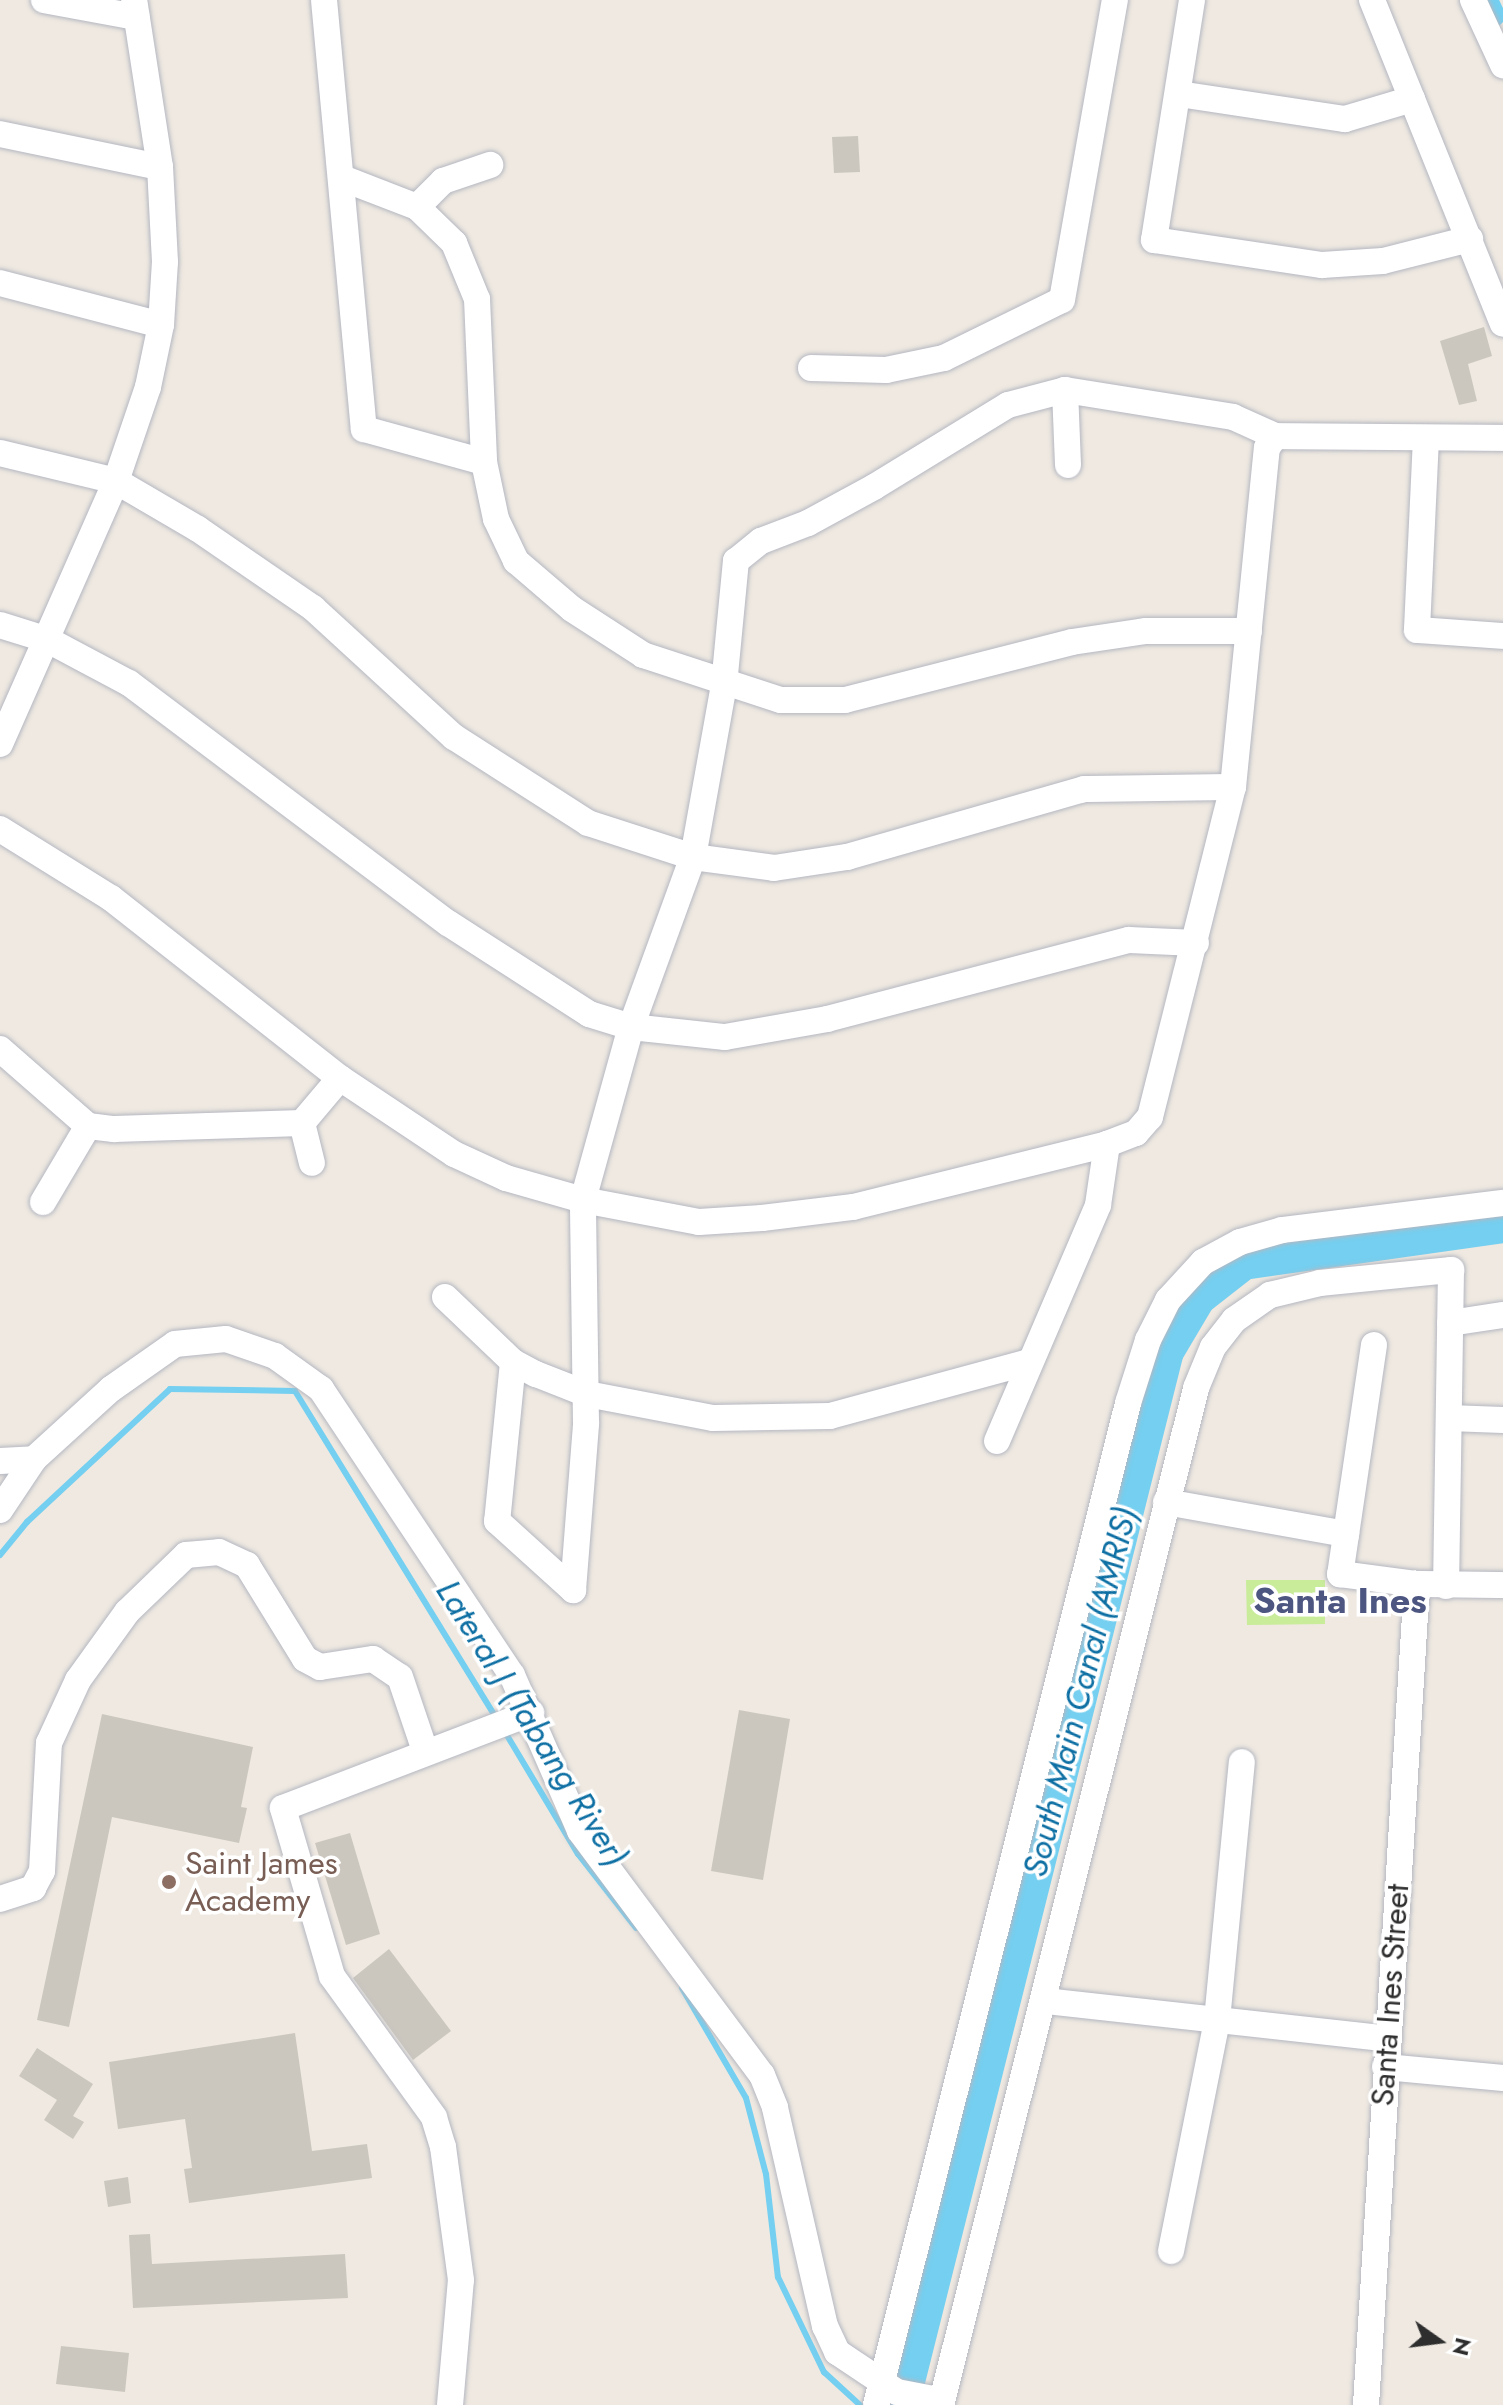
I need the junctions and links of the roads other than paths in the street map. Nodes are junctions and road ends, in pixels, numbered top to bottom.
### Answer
1 (44, 0) edge
2 (324, 0) edge
3 (1115, 0) edge
4 (1192, 0) edge
5 (1372, 0) edge
6 (1473, 0) edge
7 (135, 8) edge
8 (1503, 65) edge
9 (1179, 94) junction
10 (1412, 99) junction
11 (0, 134) edge
12 (490, 165) dead end
13 (160, 167) junction
14 (342, 178) junction
15 (417, 207) junction
16 (1470, 239) junction
17 (0, 283) edge
18 (1503, 324) edge
19 (161, 325) junction
20 (811, 368) dead end
21 (1065, 390) junction
22 (1275, 436) junction
23 (1426, 438) junction
24 (1503, 438) edge
25 (0, 453) edge
26 (484, 462) junction
27 (1068, 465) dead end
28 (116, 481) junction
29 (0, 625) edge
30 (1249, 631) junction
31 (1503, 636) edge
32 (48, 640) junction
33 (724, 685) junction
34 (0, 744) edge
35 (1233, 787) junction
36 (0, 829) edge
37 (693, 857) junction
38 (1196, 943) junction
39 (631, 1027) junction
40 (0, 1049) edge
41 (340, 1078) junction
42 (302, 1123) junction
43 (88, 1126) junction
44 (1107, 1144) junction
45 (312, 1163) dead end
46 (583, 1200) junction
47 (43, 1202) dead end
48 (1503, 1203) edge
49 (445, 1297) dead end
50 (1503, 1315) edge
51 (1450, 1323) junction
52 (1374, 1345) dead end
53 (513, 1362) junction
54 (1029, 1362) junction
55 (587, 1394) junction
56 (1449, 1418) junction
57 (1503, 1420) edge
58 (997, 1441) dead end
59 (34, 1459) junction
60 (0, 1461) edge
61 (1166, 1502) junction
62 (0, 1510) edge
63 (1346, 1534) junction
64 (1417, 1584) junction
65 (1503, 1585) edge
66 (1446, 1586) junction
67 (524, 1718) junction
68 (425, 1751) junction
69 (1242, 1762) dead end
70 (0, 1899) edge
71 (1046, 2001) junction
72 (1217, 2020) junction
73 (1388, 2039) junction
74 (1385, 2067) junction
75 (1503, 2078) edge
76 (1171, 2251) dead end
77 (883, 2395) edge
78 (938, 2403) edge
79 (450, 2405) edge
80 (1366, 2405) edge

1 - 7 street
2 - 14 street
3 - 20 street
4 - 9 street
5 - 10 street
6 - 8 street
7 - 13 street
9 - 10 street
9 - 16 street
10 - 16 street
11 - 13 street
12 - 15 street
13 - 19 street
14 - 15 street
14 - 26 street
15 - 26 street
16 - 18 street
17 - 19 street
19 - 28 street
21 - 22 street
21 - 27 street
21 - 33 street
22 - 23 street
22 - 30 street
23 - 24 street
23 - 31 street
25 - 28 street
26 - 33 street
28 - 32 street
28 - 37 street
29 - 32 street
30 - 33 street
30 - 35 street
32 - 34 street
32 - 39 street
33 - 37 street
35 - 37 street
35 - 38 street
36 - 41 street
37 - 39 street
38 - 39 street
38 - 44 street
39 - 46 street
40 - 43 street
41 - 42 street
41 - 46 street
42 - 43 street
42 - 45 street
43 - 47 street
44 - 46 street
44 - 54 street
46 - 55 street
48 - 77 street
49 - 53 street
50 - 51 street
51 - 56 street
51 - 61 street
52 - 63 street
53 - 55 street
53 - 55 street
54 - 55 street
54 - 58 street
56 - 57 street
56 - 66 street
59 - 60 street
59 - 62 street
59 - 67 street
61 - 63 street
61 - 71 street
63 - 64 street
64 - 66 street
64 - 73 street, Santa Ines Street
65 - 66 street
67 - 68 street
67 - 77 street
68 - 70 street
68 - 79 street
69 - 72 street
71 - 72 street
71 - 78 street
72 - 73 street
72 - 76 street
73 - 74 street, Santa Ines Street
74 - 75 street
74 - 80 street, Santa Ines Street
77 - 78 street

